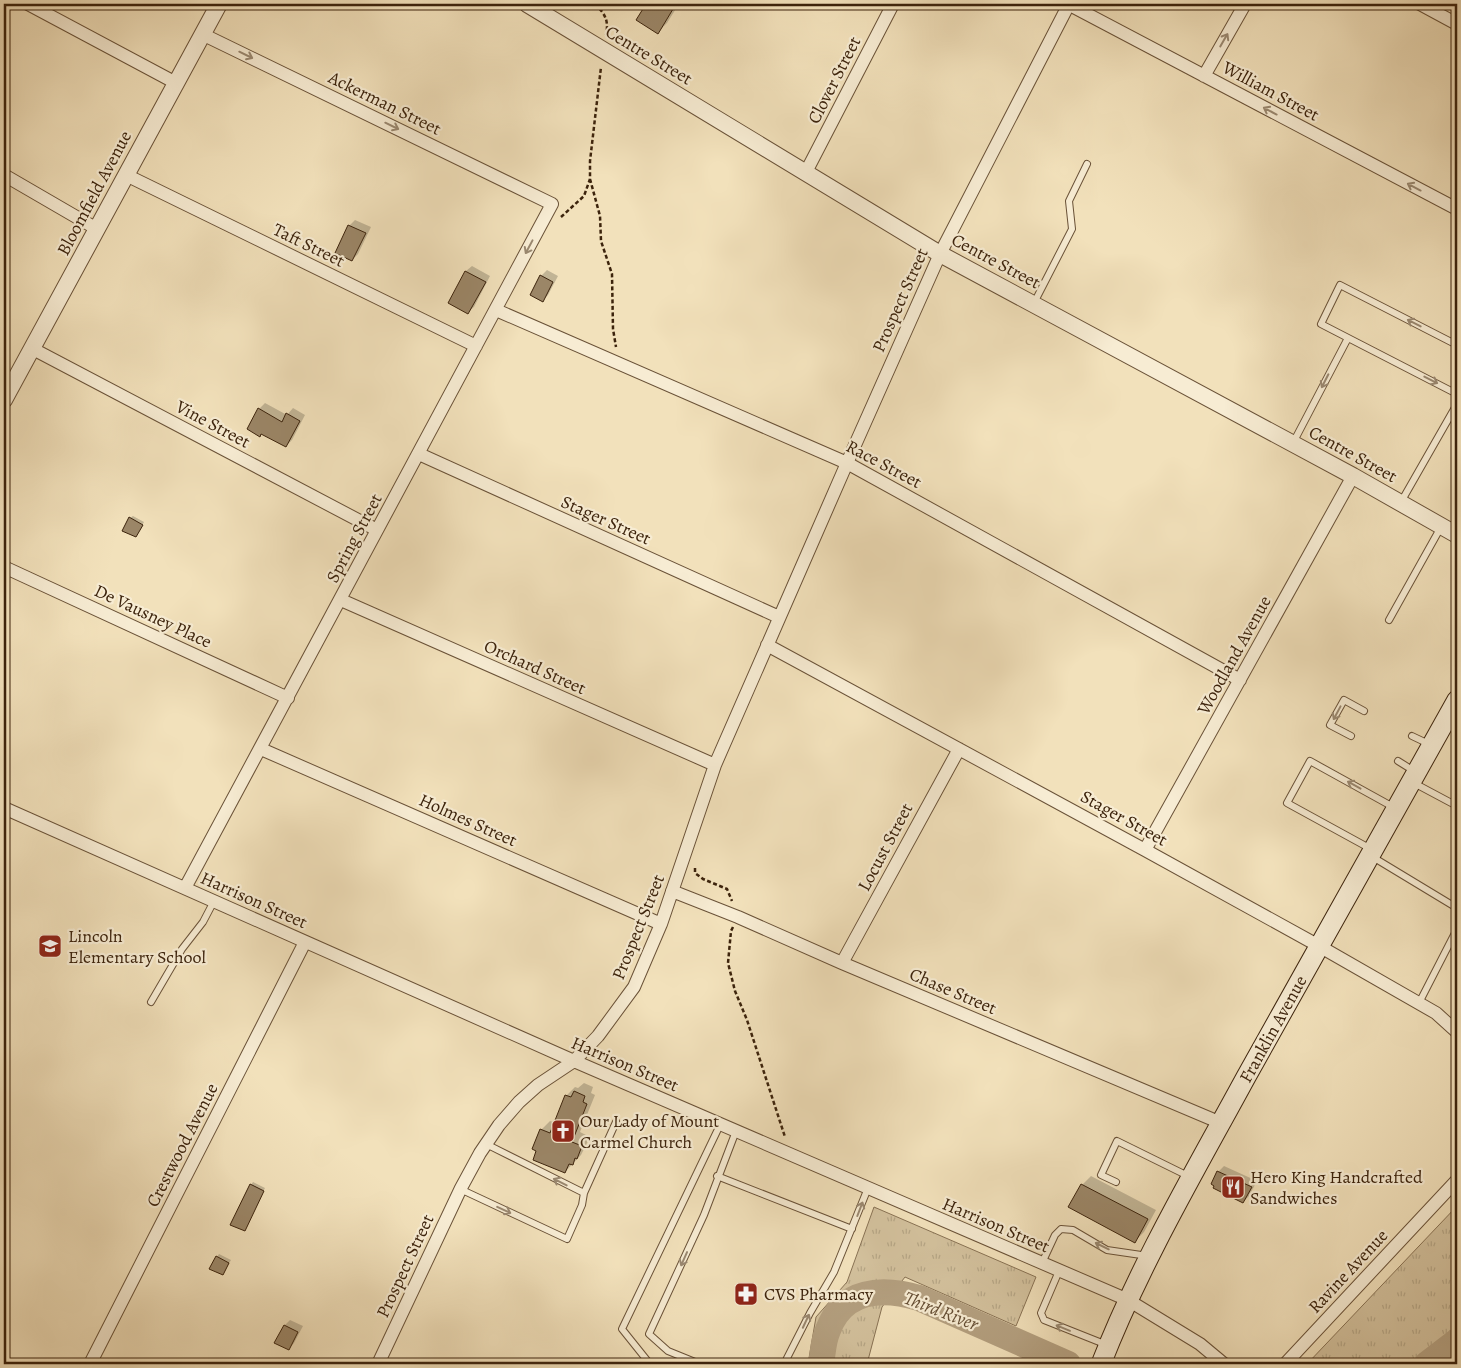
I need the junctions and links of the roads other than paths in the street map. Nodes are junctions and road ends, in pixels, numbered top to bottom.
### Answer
1 (28, 4) edge
2 (219, 4) edge
3 (527, 4) edge
4 (893, 4) edge
5 (1068, 4) edge
6 (1245, 4) edge
7 (1420, 4) edge
8 (1457, 24) edge
9 (202, 34) junction
10 (1204, 76) junction
11 (176, 83) junction
12 (1087, 164) dead end
13 (806, 172) junction
14 (4, 175) edge
15 (126, 175) junction
16 (552, 204) joint
17 (1457, 209) edge
18 (97, 229) junction
19 (940, 254) junction
20 (1033, 304) junction
21 (496, 310) junction
22 (1348, 338) junction
23 (1457, 345) edge
24 (476, 346) junction
25 (33, 349) junction
26 (1457, 394) edge
27 (4, 400) edge
28 (1457, 404) edge
29 (1293, 444) junction
30 (419, 454) junction
31 (847, 463) junction
32 (1353, 476) junction
33 (1400, 503) junction
34 (1442, 526) junction
35 (377, 530) junction
36 (1457, 534) edge
37 (4, 567) edge
38 (341, 600) junction
39 (779, 617) junction
40 (1389, 620) dead end
41 (767, 644) junction
42 (1240, 680) junction
43 (288, 698) junction
44 (1457, 700) edge
45 (1364, 711) dead end
46 (1351, 736) dead end
47 (1412, 736) dead end
48 (1432, 745) junction
49 (959, 748) junction
50 (261, 749) junction
51 (1398, 761) dead end
52 (714, 765) junction
53 (1414, 777) junction
54 (1457, 806) edge
55 (1396, 808) junction
56 (5, 811) edge
57 (1145, 850) junction
58 (1372, 853) junction
59 (186, 888) junction
60 (672, 891) junction
61 (214, 901) junction
62 (1457, 908) edge
63 (661, 924) junction
64 (1457, 929) edge
65 (304, 942) junction
66 (1319, 946) junction
67 (842, 963) junction
68 (151, 1002) dead end
69 (1419, 1003) junction
70 (1457, 1032) edge
71 (574, 1061) junction
72 (616, 1122) dead end
73 (1221, 1123) junction
74 (720, 1125) junction
75 (736, 1131) junction
76 (486, 1144) junction
77 (717, 1176) junction
78 (1192, 1178) junction
79 (1457, 1180) edge
80 (1116, 1182) dead end
81 (868, 1188) junction
82 (460, 1190) junction
83 (584, 1194) junction
84 (852, 1229) junction
85 (1149, 1256) junction
86 (1042, 1263) junction
87 (1059, 1271) junction
88 (1128, 1300) junction
89 (1104, 1356) edge
90 (90, 1364) edge
91 (378, 1364) edge
92 (650, 1364) edge
93 (700, 1364) edge
94 (784, 1364) edge
95 (1224, 1364) edge
96 (1285, 1364) edge

1 - 11 street
2 - 9 street, Bloomfield Avenue
3 - 13 street, Centre Street
4 - 13 street, Clover Street
5 - 10 street, William Street
5 - 19 street, Prospect Street
10 -> 6 street
7 - 8 street
9 - 11 street, Bloomfield Avenue
9 -> 16 street, Ackerman Street
17 -> 10 street, William Street
11 - 15 street, Bloomfield Avenue
12 - 20 lane
13 - 19 street, Centre Street
14 - 18 street
15 - 18 street, Bloomfield Avenue
15 - 24 street, Taft Street
16 -> 21 street, Spring Street
18 - 25 street, Bloomfield Avenue
19 - 20 street, Centre Street
19 - 31 street, Prospect Street
20 - 29 street, Centre Street
21 - 24 street, Spring Street
21 - 31 street, Race Street
23 -> 22 lane
22 -> 26 lane
22 -> 29 lane
24 - 30 street, Spring Street
25 - 27 street, Bloomfield Avenue
25 - 35 street, Vine Street
28 - 33 lane
29 - 32 street, Centre Street
30 - 35 street, Spring Street
30 - 39 street, Stager Street
31 - 39 street, Prospect Street
31 - 42 street, Race Street
32 - 33 street, Centre Street
32 - 42 street, Woodland Avenue
33 - 34 street, Centre Street
34 - 36 street, Centre Street
34 - 40 lane
35 - 38 street, Spring Street
37 - 43 street, De Vausney Place
38 - 43 street, Spring Street
38 - 52 street, Orchard Street
39 - 41 street, Prospect Street
41 - 49 street, Stager Street
41 - 52 street, Prospect Street
42 - 57 street, Woodland Avenue
43 - 50 street, Spring Street
44 - 48 main road, Franklin Avenue
45 -> 46 lane
47 - 48 lane
48 - 53 main road, Franklin Avenue
49 - 57 street, Stager Street
49 - 67 street, Locust Street
50 - 59 street, Spring Street
50 - 63 street, Holmes Street
51 - 53 lane
52 - 60 street, Prospect Street
53 - 54 lane
53 - 55 main road, Franklin Avenue
55 - 58 main road, Franklin Avenue
55 -> 58 lane
56 - 59 street, Harrison Street
57 - 66 street, Stager Street
58 - 62 lane
58 - 66 main road, Franklin Avenue
59 - 61 street, Harrison Street
60 - 63 street, Prospect Street
60 - 67 street, Chase Street
61 - 65 street, Harrison Street
61 - 68 lane
63 - 71 street, Prospect Street
64 - 69 lane
65 - 71 street, Harrison Street
65 - 90 street, Crestwood Avenue
66 - 69 street, Stager Street
66 - 73 main road, Franklin Avenue
67 - 73 street, Chase Street
69 - 70 street, Stager Street
71 - 74 street, Harrison Street
71 - 76 street, Prospect Street
72 - 83 lane
73 - 78 main road, Franklin Avenue
74 - 75 street, Harrison Street
74 - 92 lane
75 - 77 lane
75 - 81 street, Harrison Street
76 - 82 street, Prospect Street
83 -> 76 lane
77 - 84 lane
77 -> 93 lane
78 - 80 lane
78 - 85 main road, Franklin Avenue
79 - 96 street, Ravine Avenue
84 -> 81 lane
81 - 86 street, Harrison Street
82 -> 83 lane
82 - 91 street, Prospect Street
94 -> 84 lane
85 -> 86 lane
85 - 88 main road, Franklin Avenue
86 - 87 street, Harrison Street
87 - 88 street, Harrison Street
89 -> 87 lane
88 - 89 main road, Franklin Avenue
88 - 95 street, Harrison Street

